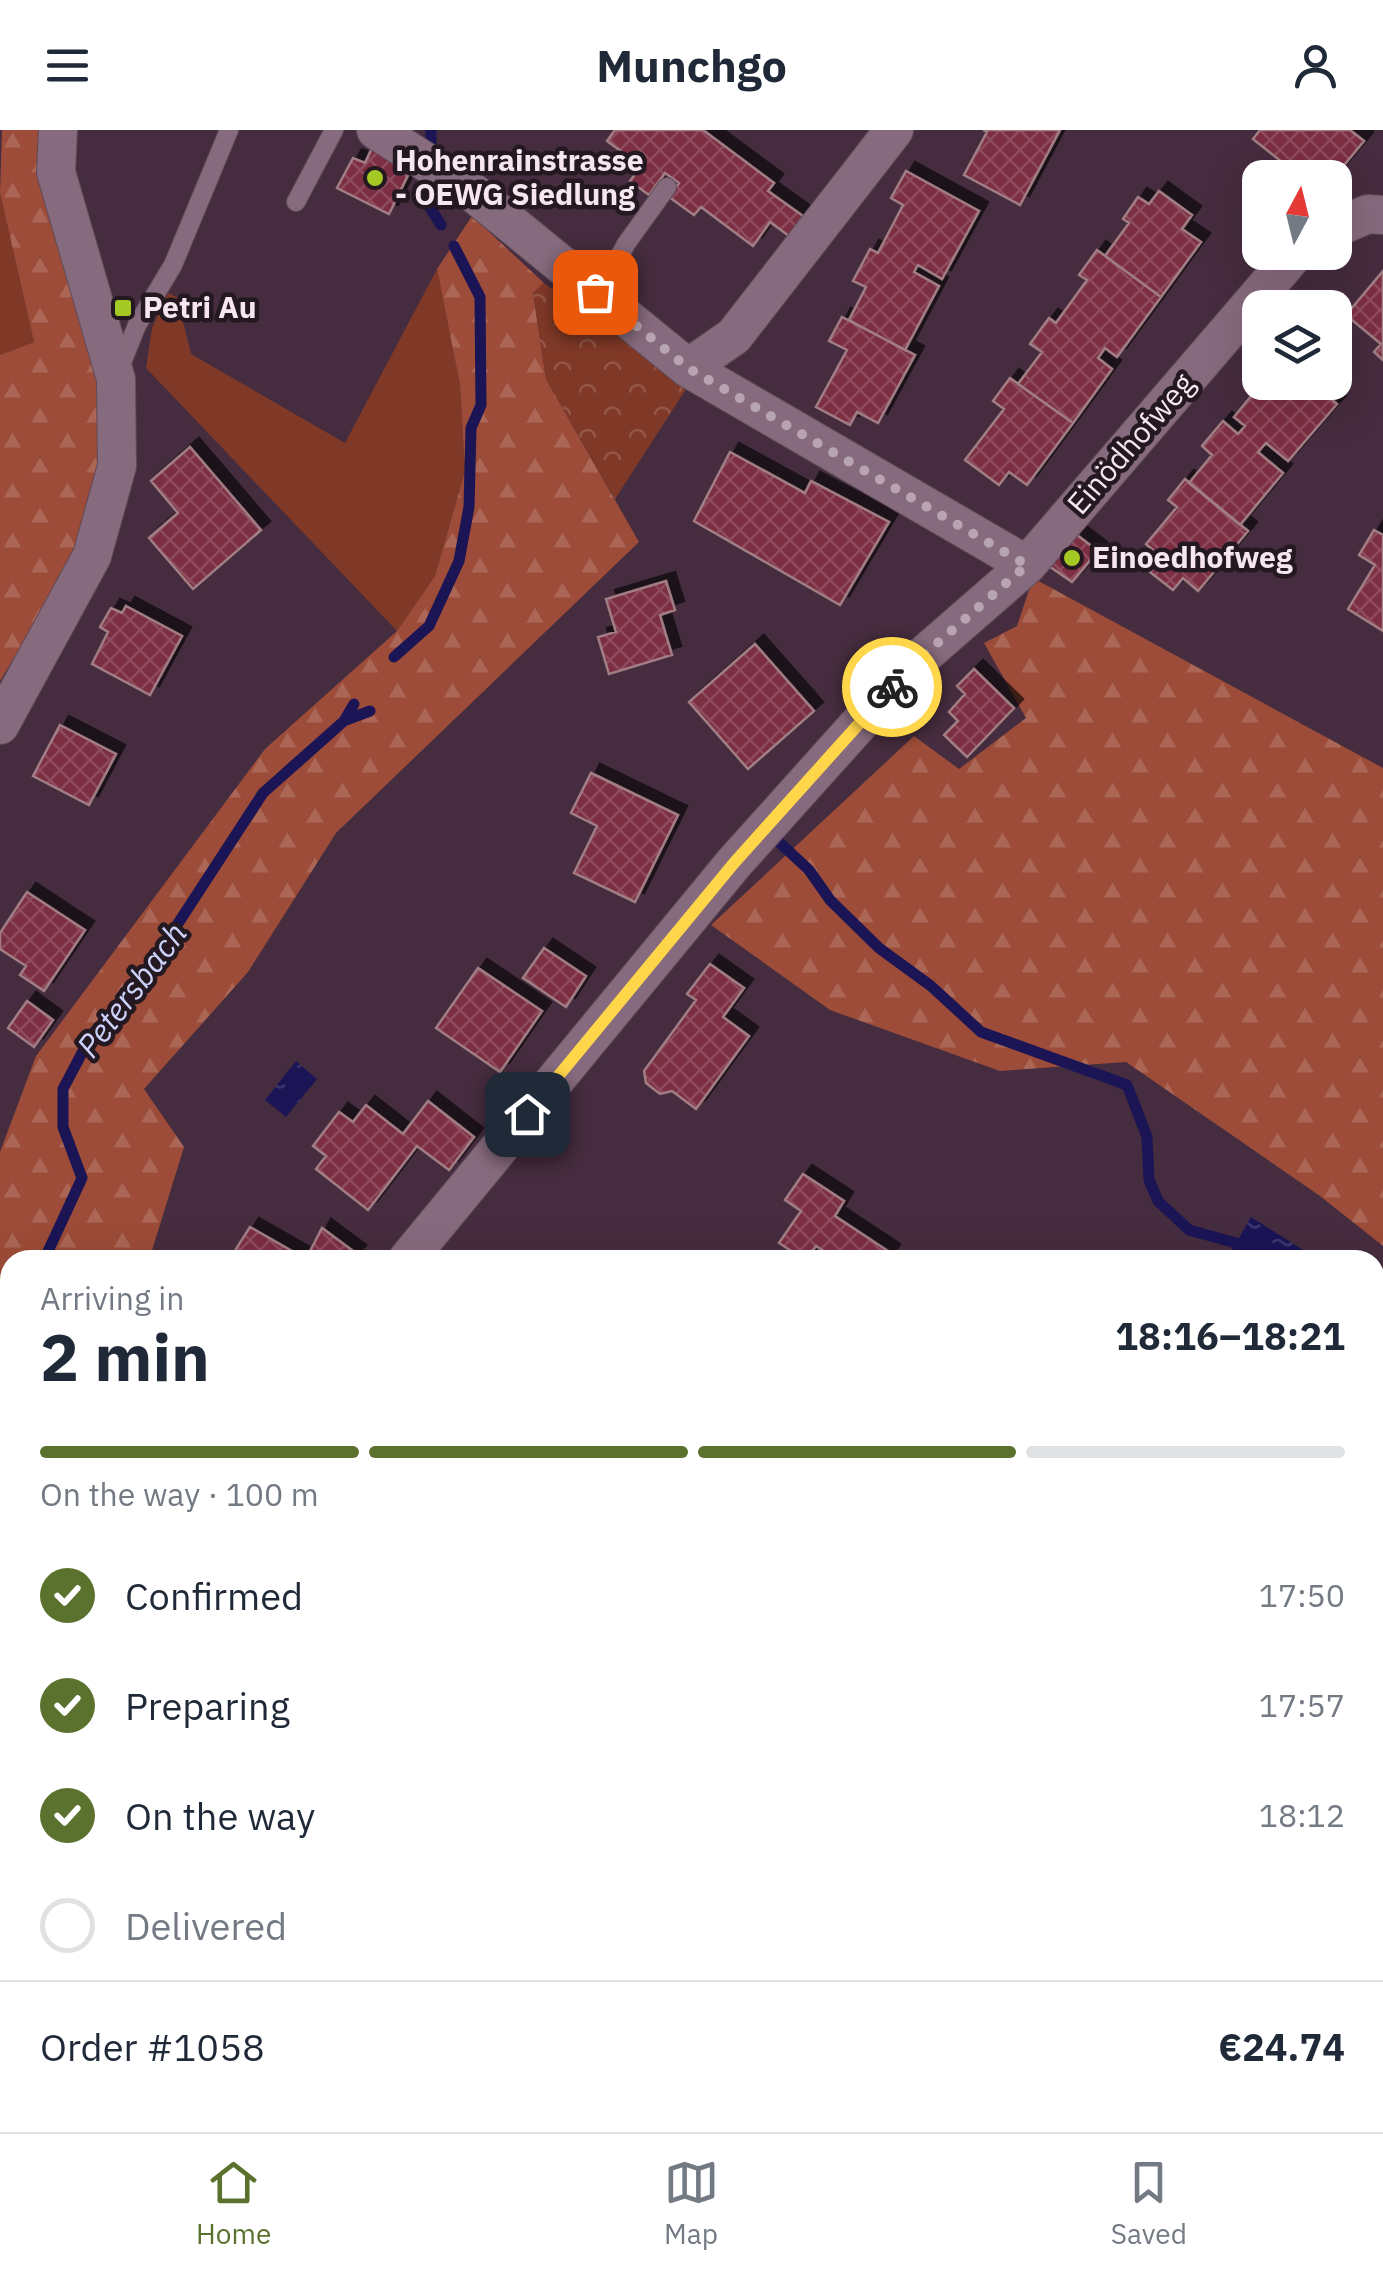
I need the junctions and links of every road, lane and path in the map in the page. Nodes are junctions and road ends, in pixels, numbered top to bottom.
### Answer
1 (58, 130) edge
2 (229, 130) edge
3 (334, 130) edge
4 (376, 130) edge
5 (894, 130) edge
6 (667, 187) dead end
7 (296, 202) dead end
8 (1383, 215) edge
9 (1352, 221) edge
10 (1281, 270) edge
11 (595, 292) junction
12 (688, 368) junction
13 (116, 379) junction
14 (1027, 565) junction
15 (0, 725) edge
16 (415, 1250) edge

1 - 13 street
2 - 13 lane
3 - 7 lane
4 - 11 street
5 - 12 street
6 - 11 lane
8 - 9 street
10 - 14 street, Einödhofweg
11 - 12 street
12 - 14 street
13 - 15 street
14 - 16 street, Einödhofweg

